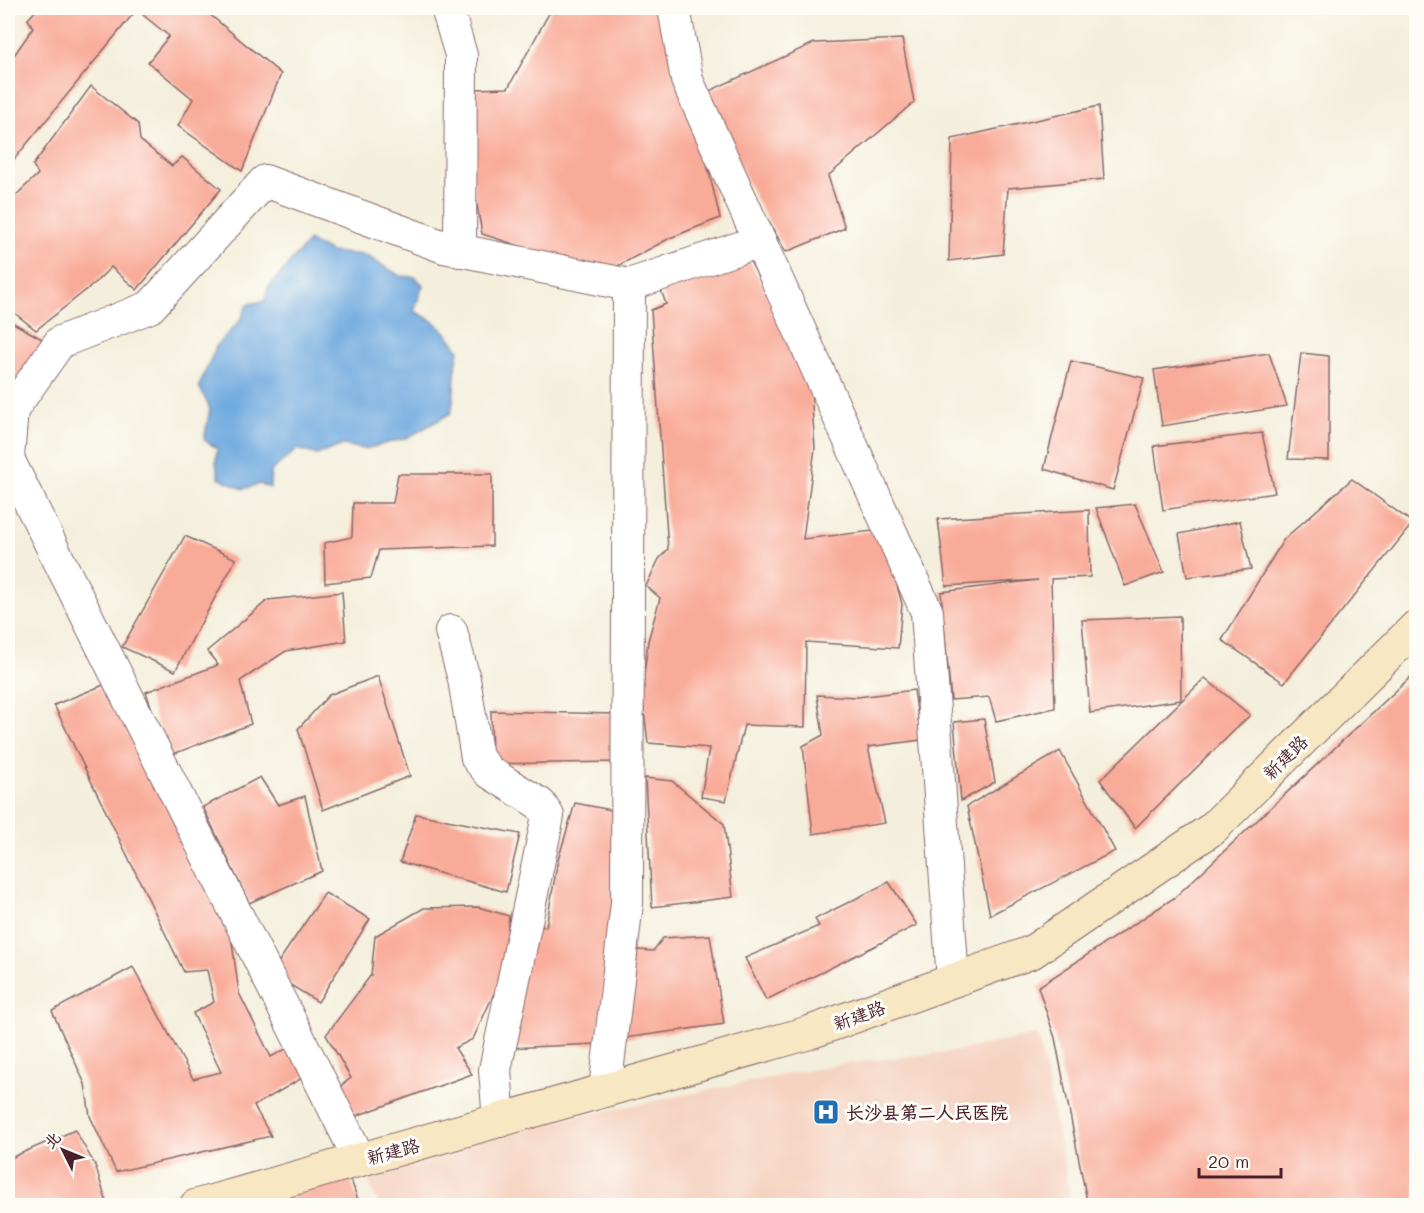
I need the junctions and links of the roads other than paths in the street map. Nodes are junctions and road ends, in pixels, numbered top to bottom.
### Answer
1 (447, 8) edge
2 (674, 8) edge
3 (760, 241) junction
4 (460, 250) junction
5 (629, 285) junction
6 (8, 458) edge
7 (1416, 627) edge
8 (451, 631) dead end
9 (953, 980) junction
10 (605, 1090) junction
11 (499, 1120) junction
12 (360, 1160) junction
13 (196, 1206) edge

1 - 4 street
2 - 3 street
3 - 5 street
3 - 9 street
4 - 5 street
4 - 6 street
5 - 10 street
6 - 12 street
7 - 9 street, 新建路
8 - 11 street
9 - 10 street, 新建路
10 - 11 street, 新建路
11 - 12 street, 新建路
12 - 13 street, 新建路

